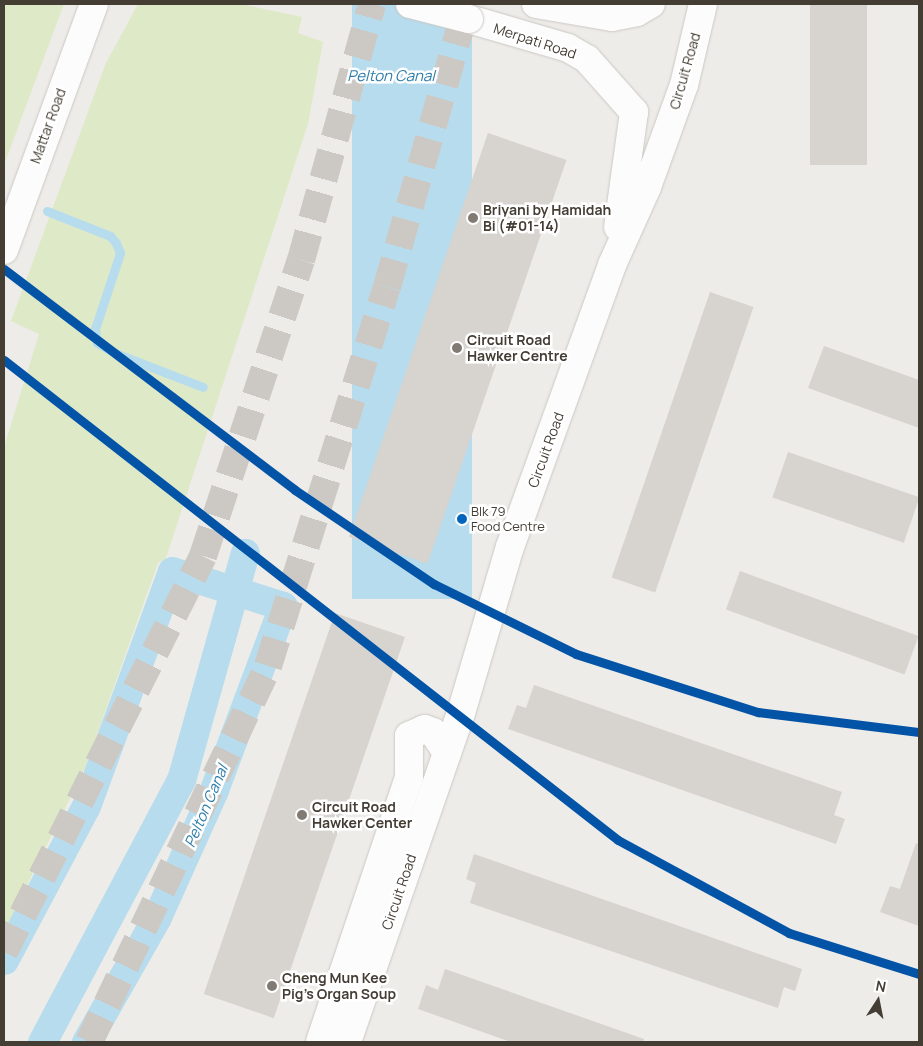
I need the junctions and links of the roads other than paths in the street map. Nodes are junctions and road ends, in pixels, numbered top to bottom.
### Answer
1 (94, 4) edge
2 (410, 4) edge
3 (536, 4) edge
4 (650, 4) edge
5 (703, 4) edge
6 (4, 250) edge
7 (612, 265) junction
8 (447, 753) junction
9 (320, 1042) edge
10 (347, 1042) edge

1 - 6 street, Mattar Road
2 - 7 street, Merpati Road, bridge
3 - 4 street
5 - 7 street, Circuit Road
7 - 8 street, Circuit Road
8 - 9 street
8 - 10 street, Circuit Road

